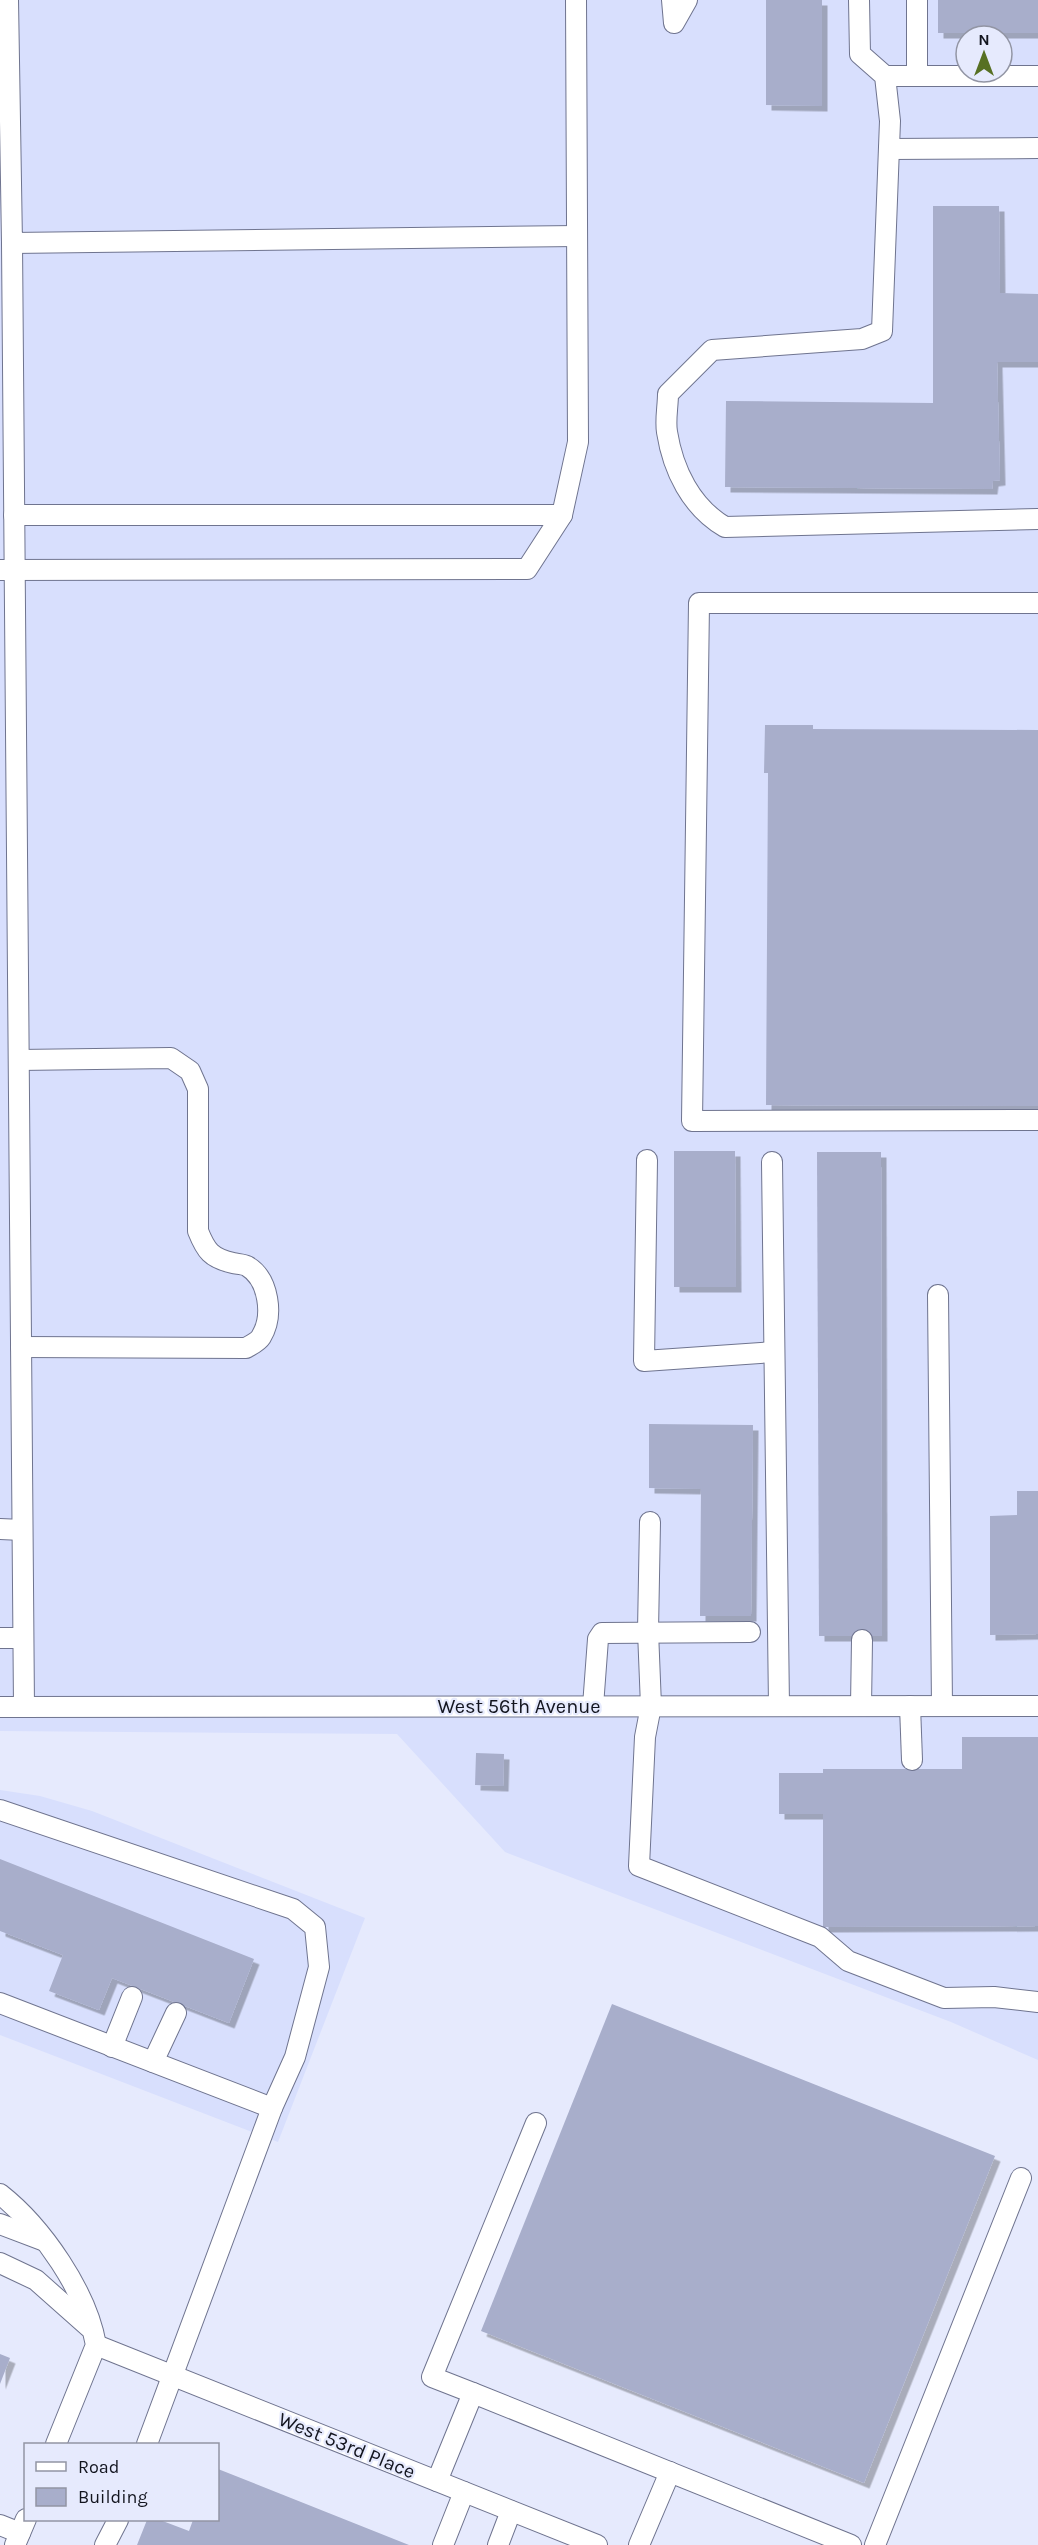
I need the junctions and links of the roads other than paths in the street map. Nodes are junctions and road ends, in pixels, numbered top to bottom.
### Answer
1 (8, 0) edge
2 (576, 0) edge
3 (672, 0) edge
4 (687, 0) edge
5 (859, 0) edge
6 (917, 0) edge
7 (885, 76) junction
8 (917, 76) junction
9 (1038, 76) edge
10 (1038, 148) edge
11 (889, 149) junction
12 (577, 236) junction
13 (12, 243) junction
14 (14, 515) junction
15 (562, 515) junction
16 (1038, 519) edge
17 (8, 570) edge
18 (1038, 603) edge
19 (8, 736) edge
20 (19, 1060) junction
21 (1038, 1120) edge
22 (647, 1160) dead end
23 (772, 1162) dead end
24 (938, 1295) dead end
25 (21, 1347) junction
26 (774, 1352) junction
27 (650, 1522) dead end
28 (0, 1529) edge
29 (22, 1530) junction
30 (648, 1631) junction
31 (750, 1632) dead end
32 (0, 1638) edge
33 (23, 1638) junction
34 (862, 1640) dead end
35 (593, 1706) junction
36 (651, 1706) junction
37 (779, 1706) junction
38 (861, 1706) junction
39 (910, 1706) junction
40 (942, 1706) junction
41 (1038, 1706) edge
42 (0, 1707) edge
43 (24, 1707) junction
44 (912, 1760) dead end
45 (0, 1810) edge
46 (132, 1997) dead end
47 (1038, 2002) edge
48 (0, 2003) edge
49 (176, 2013) dead end
50 (112, 2046) junction
51 (153, 2062) junction
52 (272, 2109) junction
53 (536, 2123) dead end
54 (1021, 2178) dead end
55 (0, 2194) edge
56 (0, 2224) edge
57 (44, 2241) junction
58 (0, 2263) edge
59 (94, 2338) junction
60 (173, 2376) junction
61 (473, 2393) junction
62 (57, 2443) edge
63 (148, 2443) edge
64 (670, 2472) junction
65 (437, 2481) junction
66 (464, 2492) junction
67 (511, 2511) junction
68 (117, 2521) edge
69 (0, 2524) edge
70 (20, 2532) edge
71 (105, 2545) edge
72 (444, 2545) edge
73 (498, 2545) edge
74 (597, 2545) edge
75 (639, 2545) edge
76 (850, 2545) edge
77 (875, 2545) edge

1 - 13 street
2 - 12 street
3 - 4 street
5 - 7 street
6 - 8 street
7 - 8 street
7 - 11 street
8 - 9 street
10 - 11 street
11 - 16 street
12 - 13 street
12 - 15 street
13 - 14 street
14 - 15 street
14 - 17 street
15 - 17 street
17 - 19 street
18 - 21 street
19 - 20 street
20 - 25 street
20 - 25 street
22 - 26 street
23 - 26 street
24 - 40 street
25 - 29 street
26 - 37 street
27 - 30 street
28 - 29 street
29 - 33 street
30 - 31 street
30 - 35 street
30 - 36 street
32 - 33 street
33 - 43 street
34 - 38 street
35 - 36 street, West 56th Avenue
35 - 43 street, West 56th Avenue
36 - 37 street, West 56th Avenue
36 - 47 street
37 - 38 street, West 56th Avenue
38 - 39 street, West 56th Avenue
39 - 40 street, West 56th Avenue
39 - 44 street
40 - 41 street, West 56th Avenue
42 - 43 street, West 56th Avenue
45 - 52 street
46 - 50 street
48 - 50 street
49 - 51 street
50 - 51 street
51 - 52 street
52 - 60 street
53 - 61 street
54 - 77 street
55 - 57 street
56 - 57 street
57 - 59 street
58 - 59 street, West 53rd Place
59 - 60 street, West 53rd Place
59 - 62 street
60 - 63 street
60 - 65 street, West 53rd Place
61 - 64 street
61 - 65 street
64 - 75 street
64 - 76 street
65 - 66 street, West 53rd Place
66 - 67 street, West 53rd Place
66 - 72 street
67 - 73 street
67 - 74 street, West 53rd Place
68 - 71 street
69 - 70 street

